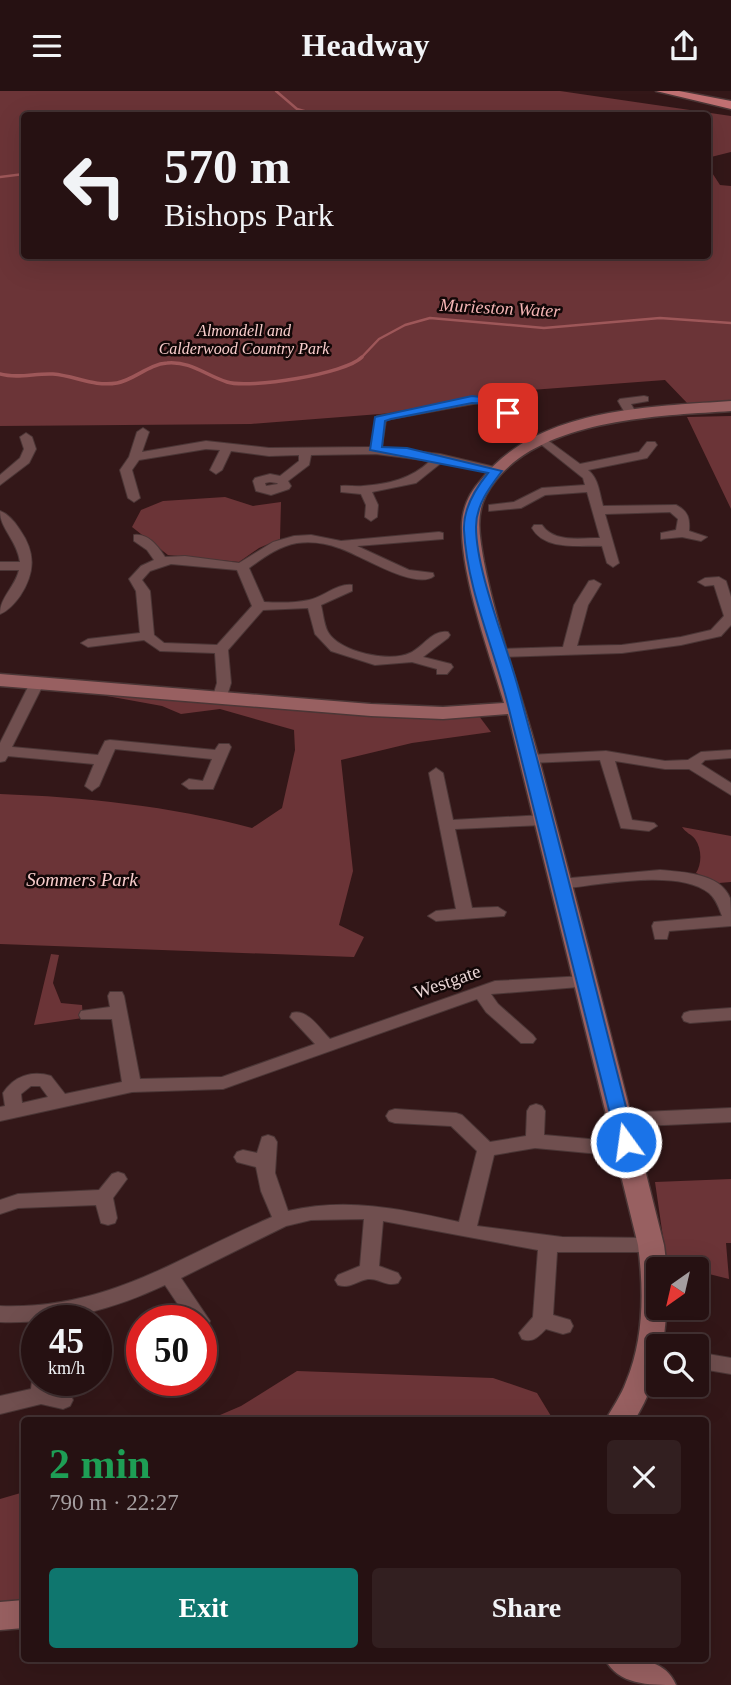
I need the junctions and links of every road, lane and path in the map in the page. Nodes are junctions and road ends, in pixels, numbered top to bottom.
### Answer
1 (662, 91) edge
2 (731, 106) edge
3 (644, 399) dead end
4 (624, 404) junction
5 (731, 406) edge
6 (522, 424) dead end
7 (143, 432) dead end
8 (26, 437) dead end
9 (542, 439) junction
10 (228, 446) junction
11 (376, 450) junction
12 (305, 451) junction
13 (135, 457) junction
14 (440, 458) junction
15 (656, 461) dead end
16 (580, 468) junction
17 (216, 470) dead end
18 (495, 471) junction
19 (282, 480) dead end
20 (0, 481) edge
21 (594, 488) junction
22 (345, 489) dead end
23 (366, 492) junction
24 (533, 497) junction
25 (134, 498) dead end
26 (545, 502) dead end
27 (492, 508) dead end
28 (600, 510) junction
29 (0, 515) edge
30 (371, 517) dead end
31 (538, 528) dead end
32 (682, 533) junction
33 (439, 536) dead end
34 (665, 536) dead end
35 (701, 537) dead end
36 (138, 538) dead end
37 (608, 542) junction
38 (343, 543) junction
39 (160, 559) junction
40 (613, 563) dead end
41 (0, 566) edge
42 (26, 566) junction
43 (242, 567) junction
44 (428, 576) dead end
45 (713, 580) dead end
46 (348, 588) dead end
47 (603, 598) dead end
48 (314, 605) junction
49 (259, 606) junction
50 (0, 610) edge
51 (443, 635) dead end
52 (147, 636) junction
53 (88, 643) dead end
54 (221, 649) junction
55 (569, 651) junction
56 (500, 653) junction
57 (412, 658) junction
58 (442, 671) dead end
59 (0, 680) edge
60 (37, 683) junction
61 (219, 696) junction
62 (516, 708) junction
63 (117, 730) dead end
64 (7, 731) edge
65 (110, 744) junction
66 (2, 754) edge
67 (731, 754) edge
68 (606, 755) junction
69 (529, 759) junction
70 (103, 760) junction
71 (692, 764) junction
72 (436, 773) dead end
73 (190, 784) dead end
74 (92, 786) dead end
75 (731, 790) edge
76 (544, 820) junction
77 (447, 825) junction
78 (649, 826) dead end
79 (560, 884) junction
80 (465, 912) junction
81 (498, 912) dead end
82 (436, 916) dead end
83 (731, 920) edge
84 (658, 926) dead end
85 (585, 982) junction
86 (480, 991) junction
87 (731, 1014) edge
88 (88, 1015) dead end
89 (298, 1017) dead end
90 (690, 1017) dead end
91 (527, 1039) dead end
92 (328, 1047) junction
93 (132, 1086) junction
94 (61, 1102) junction
95 (536, 1111) dead end
96 (7, 1113) edge
97 (731, 1115) edge
98 (395, 1116) dead end
99 (620, 1120) junction
100 (535, 1140) junction
101 (268, 1142) dead end
102 (600, 1147) dead end
103 (486, 1149) junction
104 (243, 1157) dead end
105 (263, 1161) junction
106 (118, 1179) dead end
107 (104, 1197) junction
108 (0, 1207) edge
109 (374, 1213) junction
110 (108, 1219) dead end
111 (283, 1220) junction
112 (466, 1231) junction
113 (548, 1244) junction
114 (651, 1245) junction
115 (369, 1271) junction
116 (169, 1275) junction
117 (391, 1278) dead end
118 (345, 1280) dead end
119 (91, 1305) edge
120 (189, 1305) edge
121 (0, 1314) edge
122 (21, 1316) edge
123 (563, 1326) dead end
124 (654, 1334) edge
125 (709, 1362) edge
126 (646, 1366) edge
127 (731, 1366) edge
128 (22, 1396) edge
129 (56, 1396) edge
130 (63, 1400) dead end
131 (0, 1405) edge
132 (621, 1417) edge
133 (21, 1614) edge
134 (0, 1616) edge
135 (625, 1662) edge
136 (661, 1685) edge

1 - 2 main road
3 - 4 street
4 - 5 main road
4 - 9 main road
6 - 11 street
7 - 13 street
8 - 20 street
9 - 16 street
9 - 18 main road
10 - 12 street
10 - 13 street
10 - 17 street
11 - 12 street
11 - 14 street
12 - 19 street
13 - 25 street
14 - 18 street
14 - 23 street
15 - 16 street
16 - 21 street
18 - 56 main road
21 - 24 street
21 - 28 street
22 - 23 street
23 - 30 street
24 - 26 street
24 - 27 street
28 - 32 street
28 - 37 street
29 - 42 street
31 - 37 street
32 - 34 street
32 - 35 street
33 - 38 street
36 - 39 street
37 - 40 street
38 - 43 street
38 - 44 street
39 - 43 street
39 - 52 street
41 - 42 street
42 - 50 street
43 - 49 street
45 - 55 street
46 - 48 street
47 - 55 street
48 - 49 street
48 - 57 street
49 - 54 street
51 - 57 street
52 - 53 street
52 - 54 street
54 - 61 street
55 - 56 street
56 - 62 main road
57 - 58 street
59 - 60 main road
60 - 61 main road
60 - 64 street
61 - 62 main road
62 - 69 main road
63 - 65 street
64 - 66 street
65 - 70 street
65 - 73 street
66 - 70 street
67 - 71 street
68 - 69 street
68 - 71 street
68 - 78 street
69 - 76 main road
70 - 74 street
71 - 75 street
72 - 77 street
76 - 77 street
76 - 79 main road
77 - 80 street
79 - 83 street
79 - 85 main road
80 - 81 street
80 - 82 street
83 - 84 street
85 - 86 street, Westgate
85 - 99 main road
86 - 91 street
86 - 92 street, Westgate
87 - 90 street
88 - 93 street
89 - 92 street
92 - 93 street, Westgate
93 - 94 street, Westgate
94 - 96 street, Westgate
94 - 96 street, Westgate
95 - 100 street
97 - 99 street
98 - 103 street
99 - 114 main road
100 - 102 street
100 - 103 street
101 - 105 street
103 - 112 street
104 - 105 street
105 - 111 street
106 - 107 street
107 - 108 street
107 - 110 street
109 - 111 street
109 - 112 street
109 - 115 street
111 - 116 street
112 - 113 street
113 - 114 street
113 - 123 street
114 - 124 main road
115 - 117 street
115 - 118 street
116 - 119 street
116 - 120 street
121 - 122 street
125 - 127 street
126 - 132 main road
128 - 131 street
129 - 130 street
133 - 134 main road
135 - 136 main road

